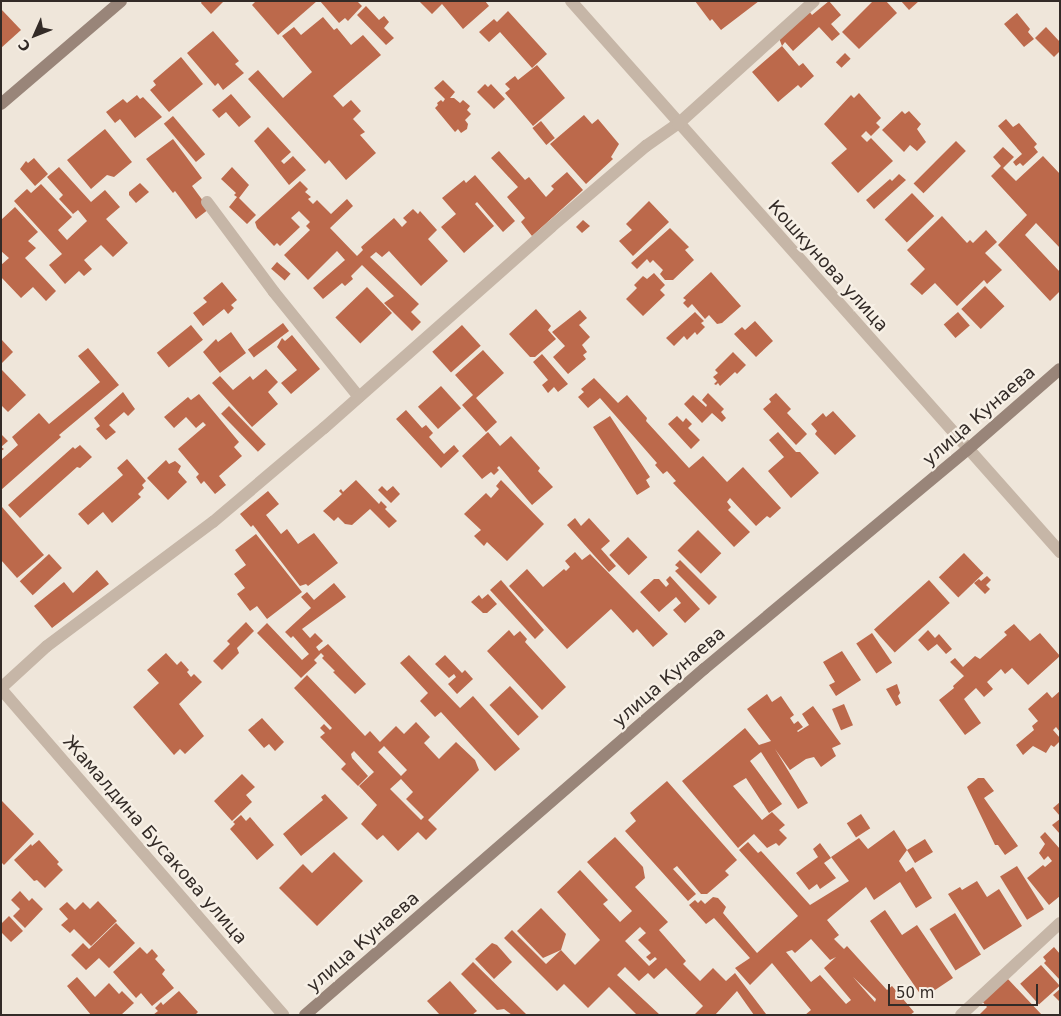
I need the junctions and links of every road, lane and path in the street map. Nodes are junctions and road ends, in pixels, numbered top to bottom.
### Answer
1 (121, 1) edge
2 (571, 1) edge
3 (814, 1) edge
4 (1, 104) edge
5 (678, 124) junction
6 (207, 202) dead end
7 (1060, 369) edge
8 (359, 397) junction
9 (967, 450) junction
10 (1060, 552) edge
11 (1, 688) edge
12 (1060, 923) edge
13 (283, 1015) edge
14 (305, 1015) edge
15 (961, 1015) edge

1 - 4 main road
2 - 5 street, Кошкунова улица
3 - 5 street
5 - 8 street
5 - 9 street, Кошкунова улица
6 - 8 street
7 - 9 main road, улица Кунаева
8 - 11 street
9 - 10 street, Кошкунова улица
9 - 14 main road, улица Кунаева
11 - 13 street, Жамалдина Бусакова улица
12 - 15 street

